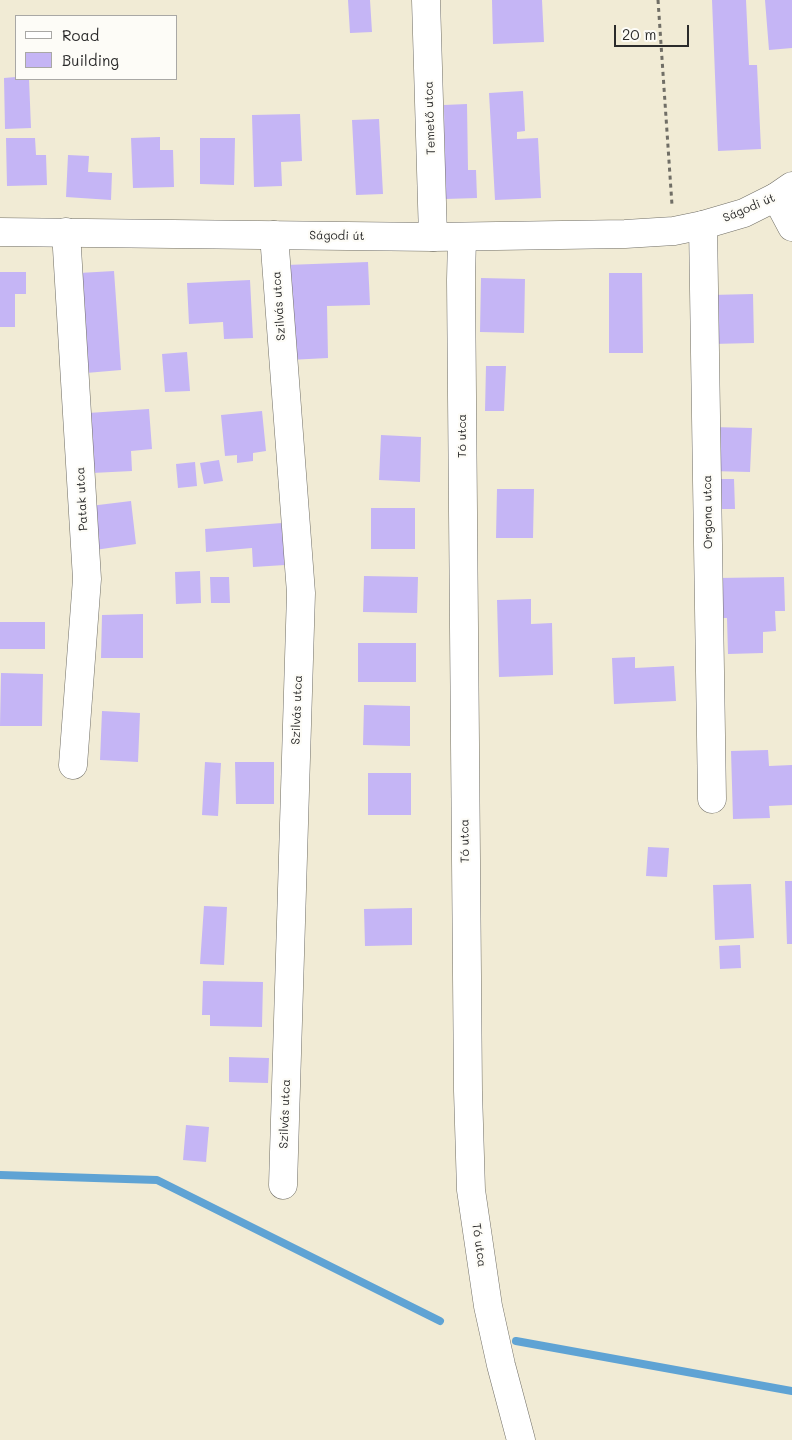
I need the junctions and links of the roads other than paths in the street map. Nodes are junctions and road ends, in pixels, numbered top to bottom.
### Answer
1 (426, 0) edge
2 (784, 192) edge
3 (704, 225) junction
4 (792, 227) edge
5 (0, 232) edge
6 (66, 232) junction
7 (274, 235) junction
8 (462, 236) junction
9 (433, 237) junction
10 (73, 765) dead end
11 (712, 799) dead end
12 (283, 1185) dead end
13 (521, 1440) edge

1 - 9 street, Temető utca
2 - 3 street, Ságodi út
2 - 4 street
3 - 8 street, Ságodi út
3 - 11 street, Orgona utca
5 - 6 street, Ságodi út
6 - 7 street, Ságodi út
6 - 10 street, Patak utca
7 - 9 street, Ságodi út
7 - 12 street, Szilvás utca
8 - 9 street, Ságodi út
8 - 13 street, Tó utca

